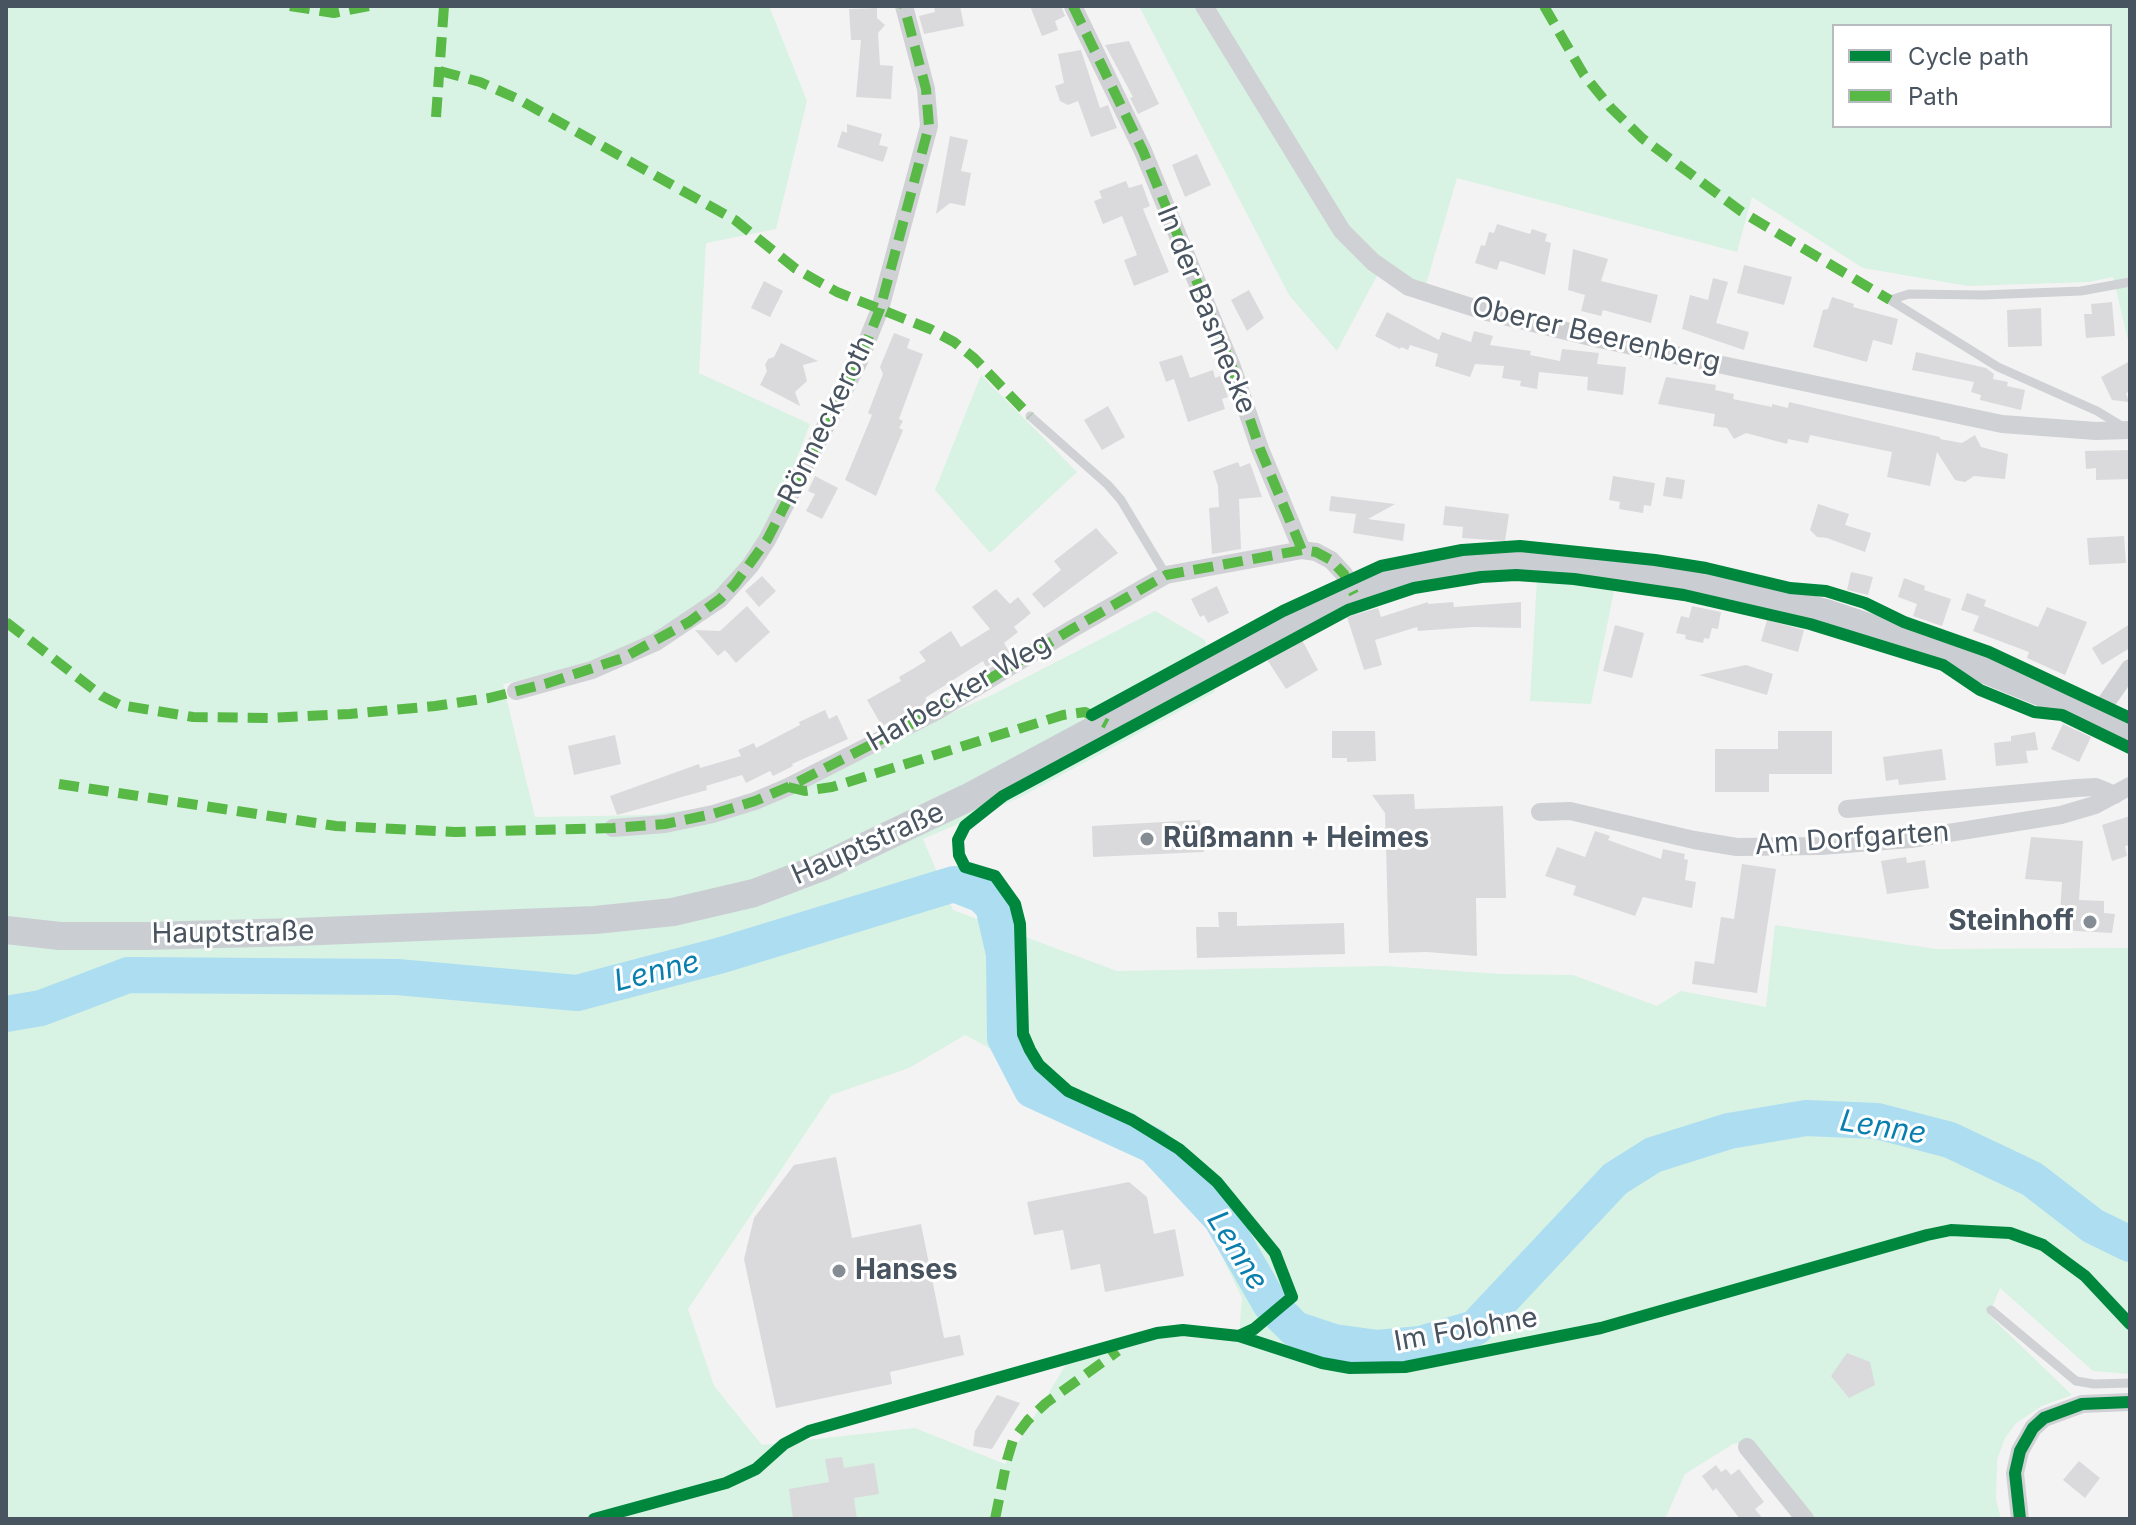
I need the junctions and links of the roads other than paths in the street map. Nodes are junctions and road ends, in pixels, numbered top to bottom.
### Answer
1 (904, 6) edge
2 (1073, 6) edge
3 (1204, 6) edge
4 (2130, 282) edge
5 (1030, 416) dead end
6 (2129, 430) edge
7 (1302, 550) junction
8 (1166, 575) junction
9 (1354, 594) junction
10 (2130, 668) edge
11 (516, 691) dead end
12 (2096, 717) junction
13 (2130, 734) edge
14 (2123, 790) edge
15 (1847, 809) dead end
16 (1540, 812) dead end
17 (613, 828) dead end
18 (6, 930) edge
19 (1991, 1310) dead end
20 (2130, 1324) edge
21 (2130, 1383) edge
22 (2130, 1402) edge
23 (784, 1444) dead end
24 (1747, 1447) dead end
25 (1805, 1519) edge
26 (2020, 1519) edge

1 - 11 street, Rönneckeroth
2 - 7 street, In der Basmecke
3 - 6 street, Oberer Beerenberg
4 - 6 lane
5 - 8 lane
7 - 8 street, Harbecker Weg
7 - 9 street
8 - 17 street, Harbecker Weg
9 - 12 main road, Hauptstraße
9 - 18 main road, Hauptstraße
10 - 12 street
12 - 13 main road, Hauptstraße
14 - 15 street, Am Dorfgarten
14 - 16 street, Am Dorfgarten
19 - 21 lane
20 - 23 lane, Im Folohne
22 - 26 street
24 - 25 street

